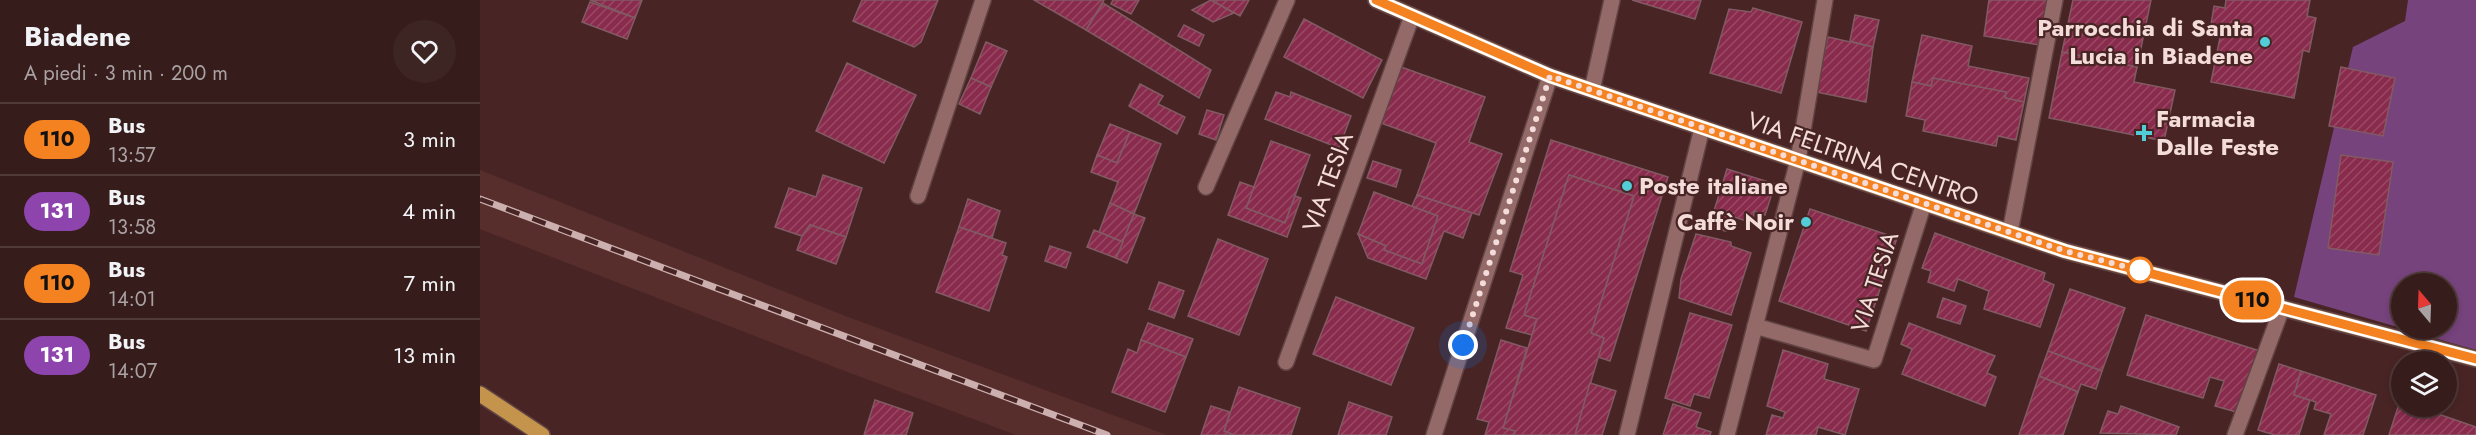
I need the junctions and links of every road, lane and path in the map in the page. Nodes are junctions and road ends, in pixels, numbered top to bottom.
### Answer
1 (982, 0) edge
2 (1287, 0) edge
3 (1376, 0) edge
4 (1612, 0) edge
5 (1825, 0) edge
6 (2055, 0) edge
7 (1412, 16) junction
8 (1550, 76) junction
9 (1592, 90) junction
10 (1702, 128) junction
11 (1798, 160) junction
12 (1206, 187) dead end
13 (918, 196) dead end
14 (1924, 203) junction
15 (2010, 232) junction
16 (2282, 308) junction
17 (1755, 326) junction
18 (2476, 359) edge
19 (1287, 362) dead end
20 (480, 394) edge
21 (542, 435) edge
22 (1434, 435) edge
23 (1627, 435) edge
24 (1727, 435) edge
25 (2235, 435) edge

1 - 13 street
2 - 12 street
3 - 7 main road, VIA FELTRINA CENTRO
4 - 9 street
5 - 11 street
6 - 15 street
7 - 8 main road, VIA FELTRINA CENTRO
7 - 19 street, VIA TESIA
8 - 9 main road, VIA FELTRINA CENTRO
8 - 22 street
9 - 10 main road, VIA FELTRINA CENTRO
10 - 11 main road, VIA FELTRINA CENTRO
10 - 23 street
11 - 14 main road, VIA FELTRINA CENTRO
11 - 17 street
14 - 15 main road, VIA FELTRINA CENTRO
14 - 17 street, VIA TESIA
15 - 16 main road, VIA FELTRINA CENTRO
16 - 18 main road, VIA FELTRINA CENTRO
16 - 25 street
17 - 24 street
20 - 21 main road

